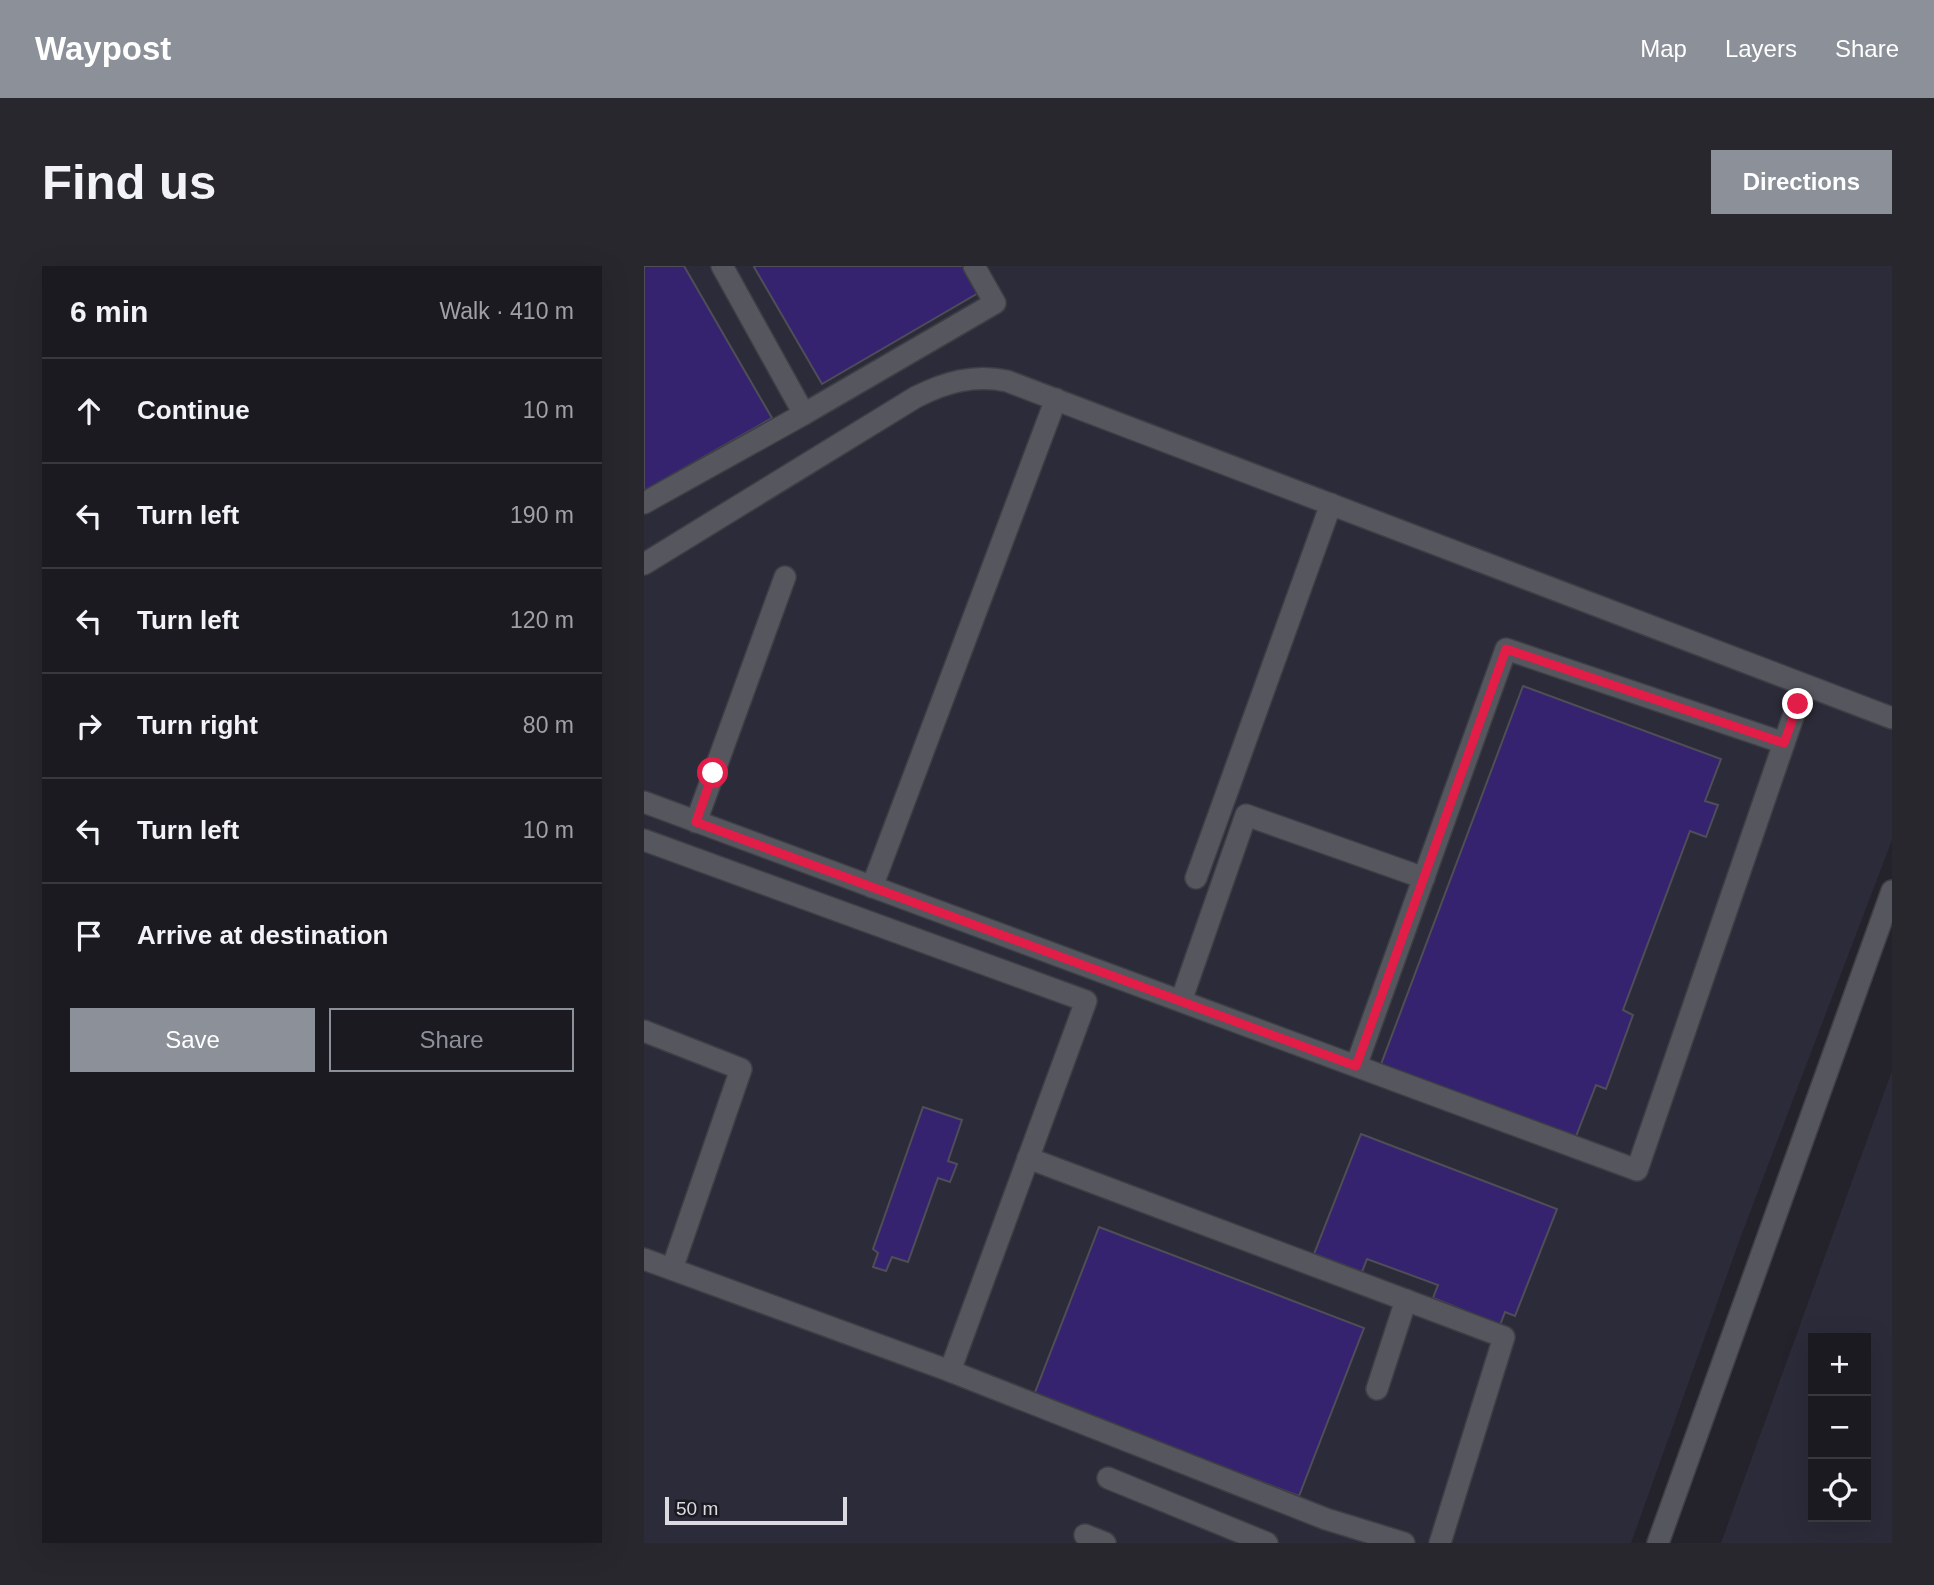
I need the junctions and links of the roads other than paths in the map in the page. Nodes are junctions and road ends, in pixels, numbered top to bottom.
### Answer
1 (722, 266) edge
2 (974, 266) edge
3 (1056, 399) junction
4 (804, 414) junction
5 (644, 503) edge
6 (1331, 504) junction
7 (644, 564) edge
8 (785, 577) dead end
9 (1804, 685) junction
10 (1892, 718) edge
11 (1784, 743) junction
12 (644, 803) edge
13 (696, 822) junction
14 (644, 840) edge
15 (1196, 878) dead end
16 (1424, 878) junction
17 (872, 887) junction
18 (1892, 891) edge
19 (1181, 1001) junction
20 (644, 1031) edge
21 (1356, 1066) junction
22 (1028, 1158) junction
23 (644, 1259) edge
24 (672, 1269) junction
25 (1406, 1300) junction
26 (950, 1371) junction
27 (1377, 1389) dead end
28 (1108, 1478) dead end
29 (1085, 1535) dead end
30 (1105, 1543) edge
31 (1267, 1543) edge
32 (1404, 1543) edge
33 (1440, 1543) edge
34 (1658, 1543) edge

1 - 4 street
2 - 4 street
3 - 6 street
3 - 7 street
3 - 17 street
4 - 5 street
6 - 9 street
6 - 15 street
8 - 13 street
9 - 10 street
9 - 11 street
11 - 16 street
11 - 21 street
12 - 13 street
13 - 17 street
14 - 22 street
16 - 19 street
16 - 21 street
17 - 19 street
18 - 34 street
19 - 21 street
20 - 24 street
22 - 25 street
22 - 26 street
23 - 24 street
24 - 26 street
25 - 27 street
25 - 33 street
26 - 32 street
28 - 31 street
29 - 30 street

